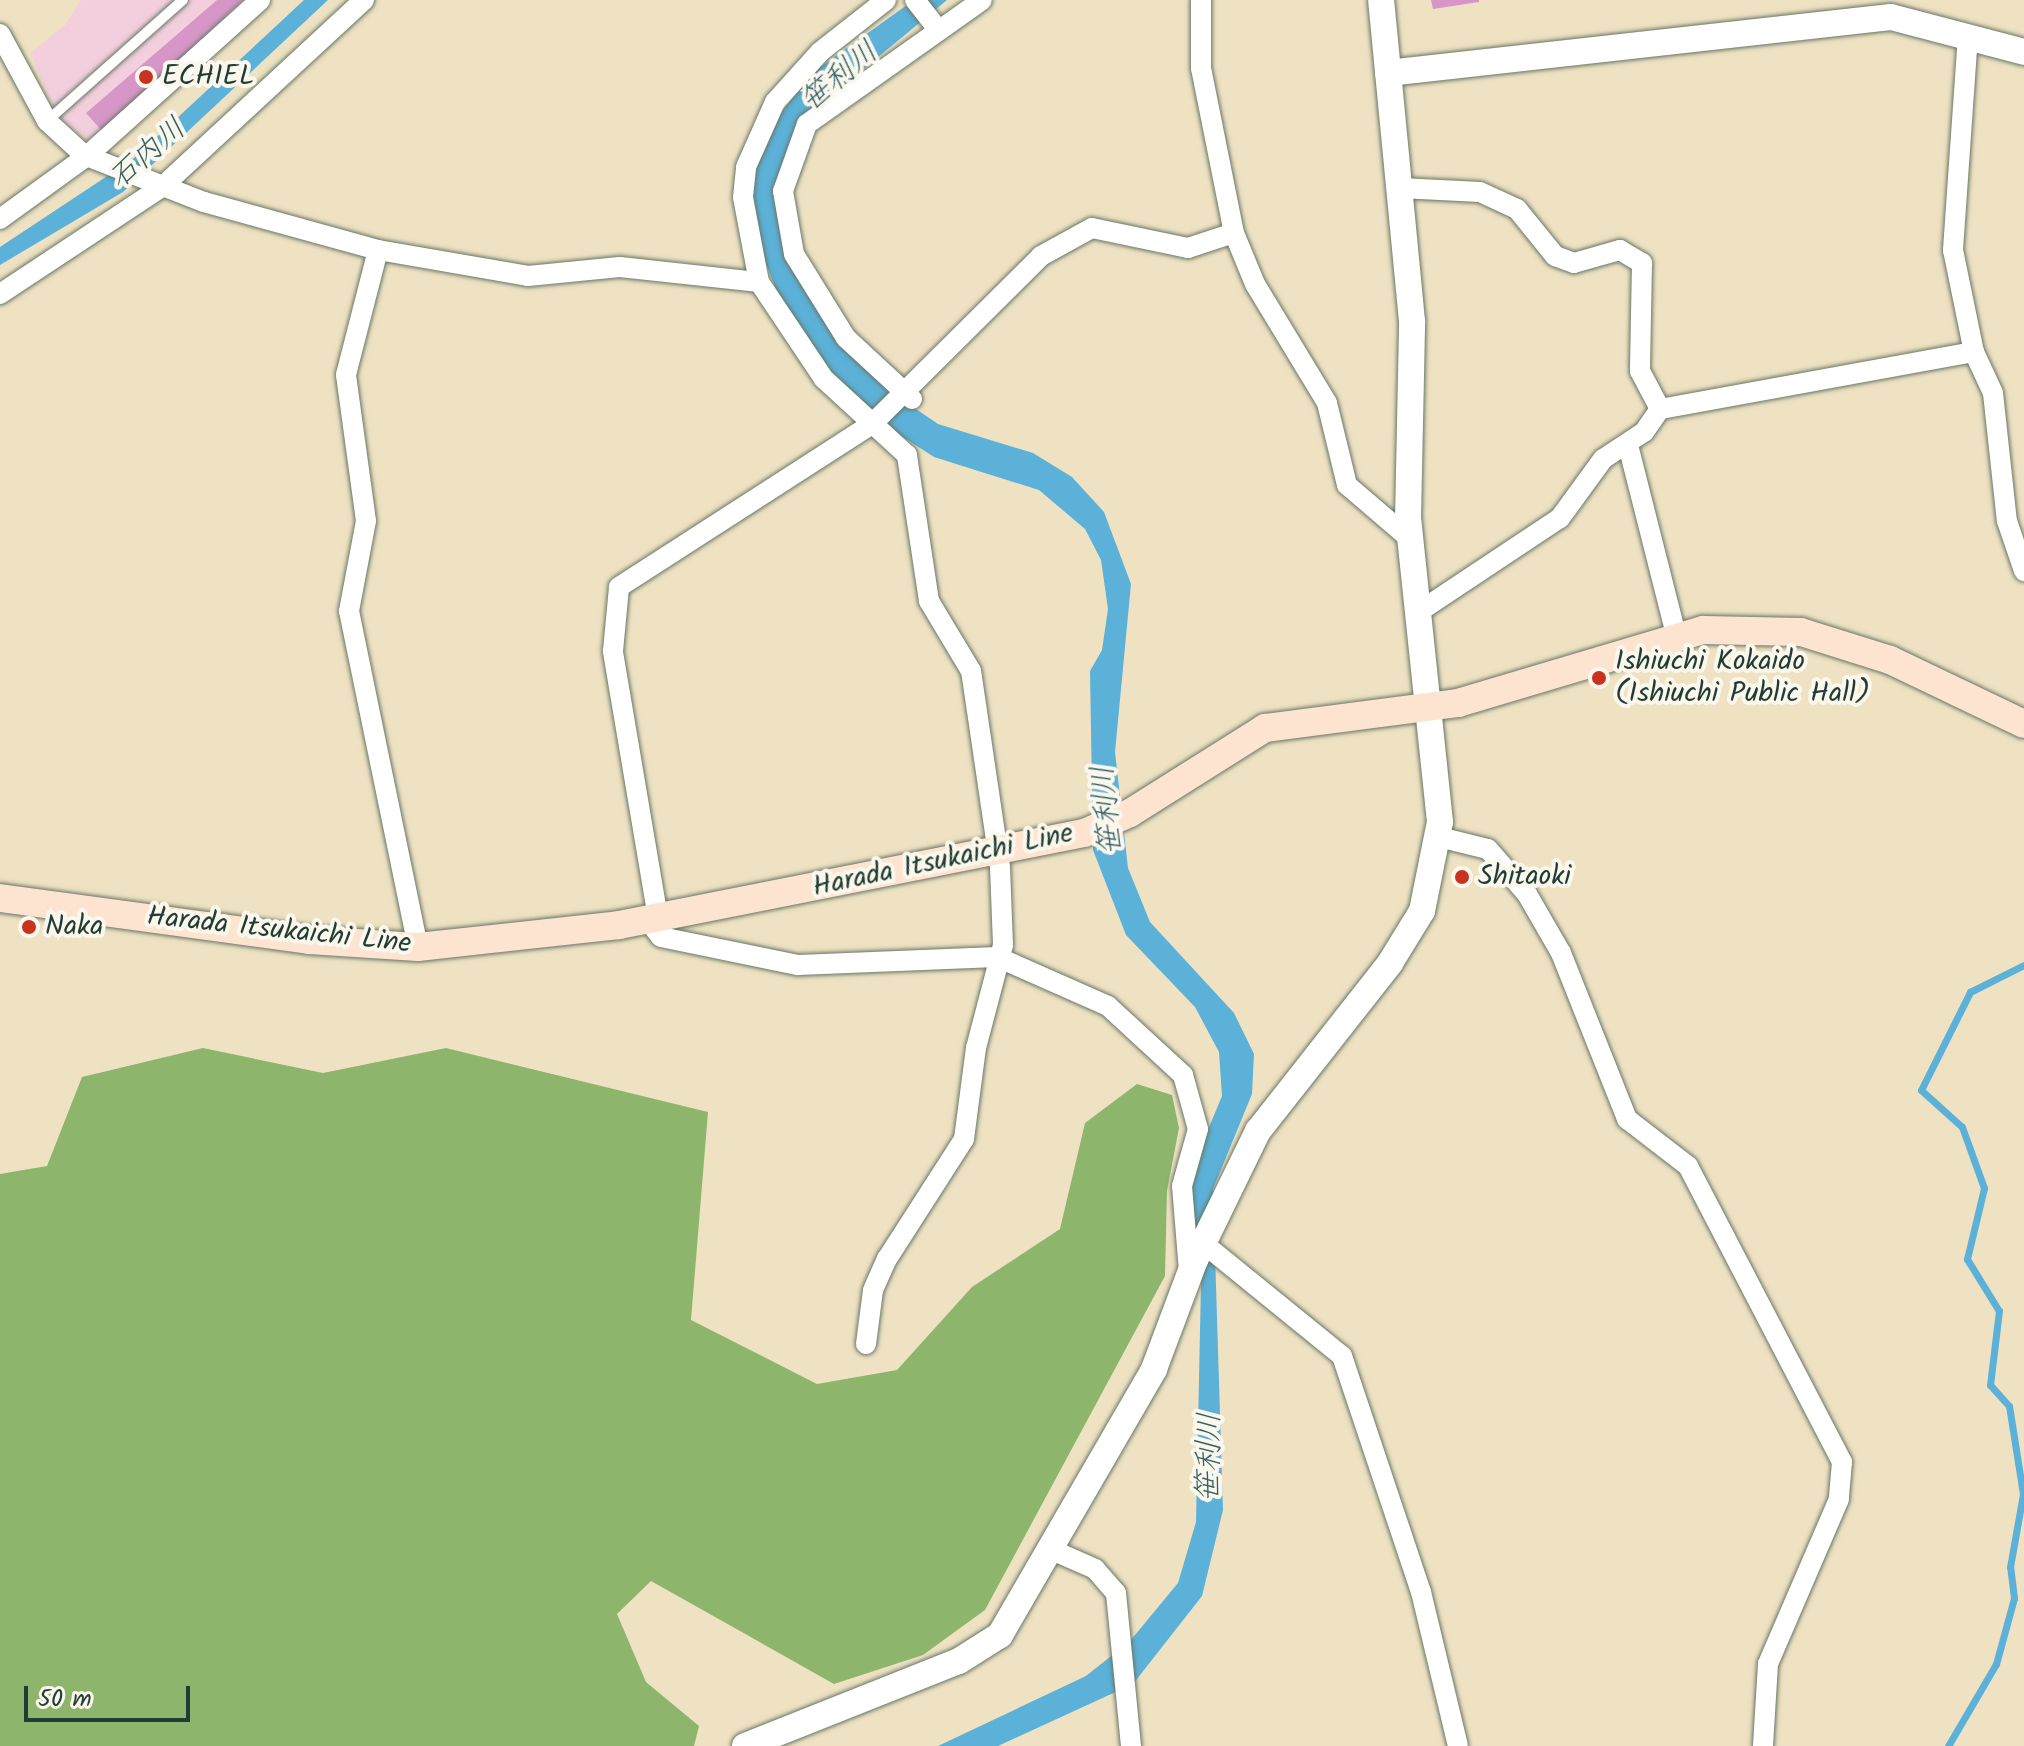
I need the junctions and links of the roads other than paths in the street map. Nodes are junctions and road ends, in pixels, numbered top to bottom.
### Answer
1 (183, 0) edge
2 (260, 0) edge
3 (364, 0) edge
4 (886, 0) edge
5 (915, 0) edge
6 (982, 0) edge
7 (1201, 0) edge
8 (1381, 0) edge
9 (936, 26) junction
10 (0, 34) edge
11 (1968, 35) junction
12 (2024, 52) edge
13 (1388, 73) junction
14 (47, 121) junction
15 (88, 157) junction
16 (158, 185) junction
17 (1400, 188) junction
18 (0, 219) edge
19 (1234, 233) junction
20 (378, 250) junction
21 (759, 282) junction
22 (0, 294) edge
23 (1974, 352) junction
24 (906, 397) junction
25 (1660, 409) junction
26 (873, 423) junction
27 (1628, 445) junction
28 (1410, 539) junction
29 (2024, 571) edge
30 (1420, 611) junction
31 (1677, 638) junction
32 (1429, 709) junction
33 (2024, 724) edge
34 (1439, 837) junction
35 (997, 853) junction
36 (0, 898) edge
37 (653, 919) junction
38 (418, 947) junction
39 (997, 957) junction
40 (1196, 1261) junction
41 (866, 1344) dead end
42 (1052, 1550) junction
43 (745, 1746) edge
44 (1131, 1746) edge
45 (1458, 1746) edge
46 (1763, 1746) edge

1 - 14 lane
2 - 15 street
3 - 16 street
4 - 21 street
5 - 9 street
6 - 9 street
7 - 19 street
8 - 13 street
9 - 24 street
10 - 14 street
11 - 12 street
11 - 13 street
11 - 23 street
13 - 17 street
14 - 15 street
15 - 16 street
15 - 18 street
16 - 20 street
16 - 22 street
17 - 25 street
17 - 28 street
19 - 24 street
19 - 28 street
20 - 21 street
20 - 38 street
21 - 26 street
23 - 25 street
23 - 29 street
24 - 26 street
25 - 27 street
26 - 35 street
26 - 37 street
27 - 30 street
27 - 31 street
28 - 30 street
30 - 32 street
31 - 32 main road, Harada Itsukaichi Line
31 - 33 main road, Harada Itsukaichi Line
32 - 34 street
32 - 35 main road, Harada Itsukaichi Line
34 - 40 street
34 - 46 street
35 - 37 main road, Harada Itsukaichi Line
35 - 39 street
36 - 38 main road, Harada Itsukaichi Line
37 - 38 main road, Harada Itsukaichi Line
37 - 39 street
39 - 40 street
39 - 41 street
40 - 42 street
40 - 45 street
42 - 43 street
42 - 44 street

